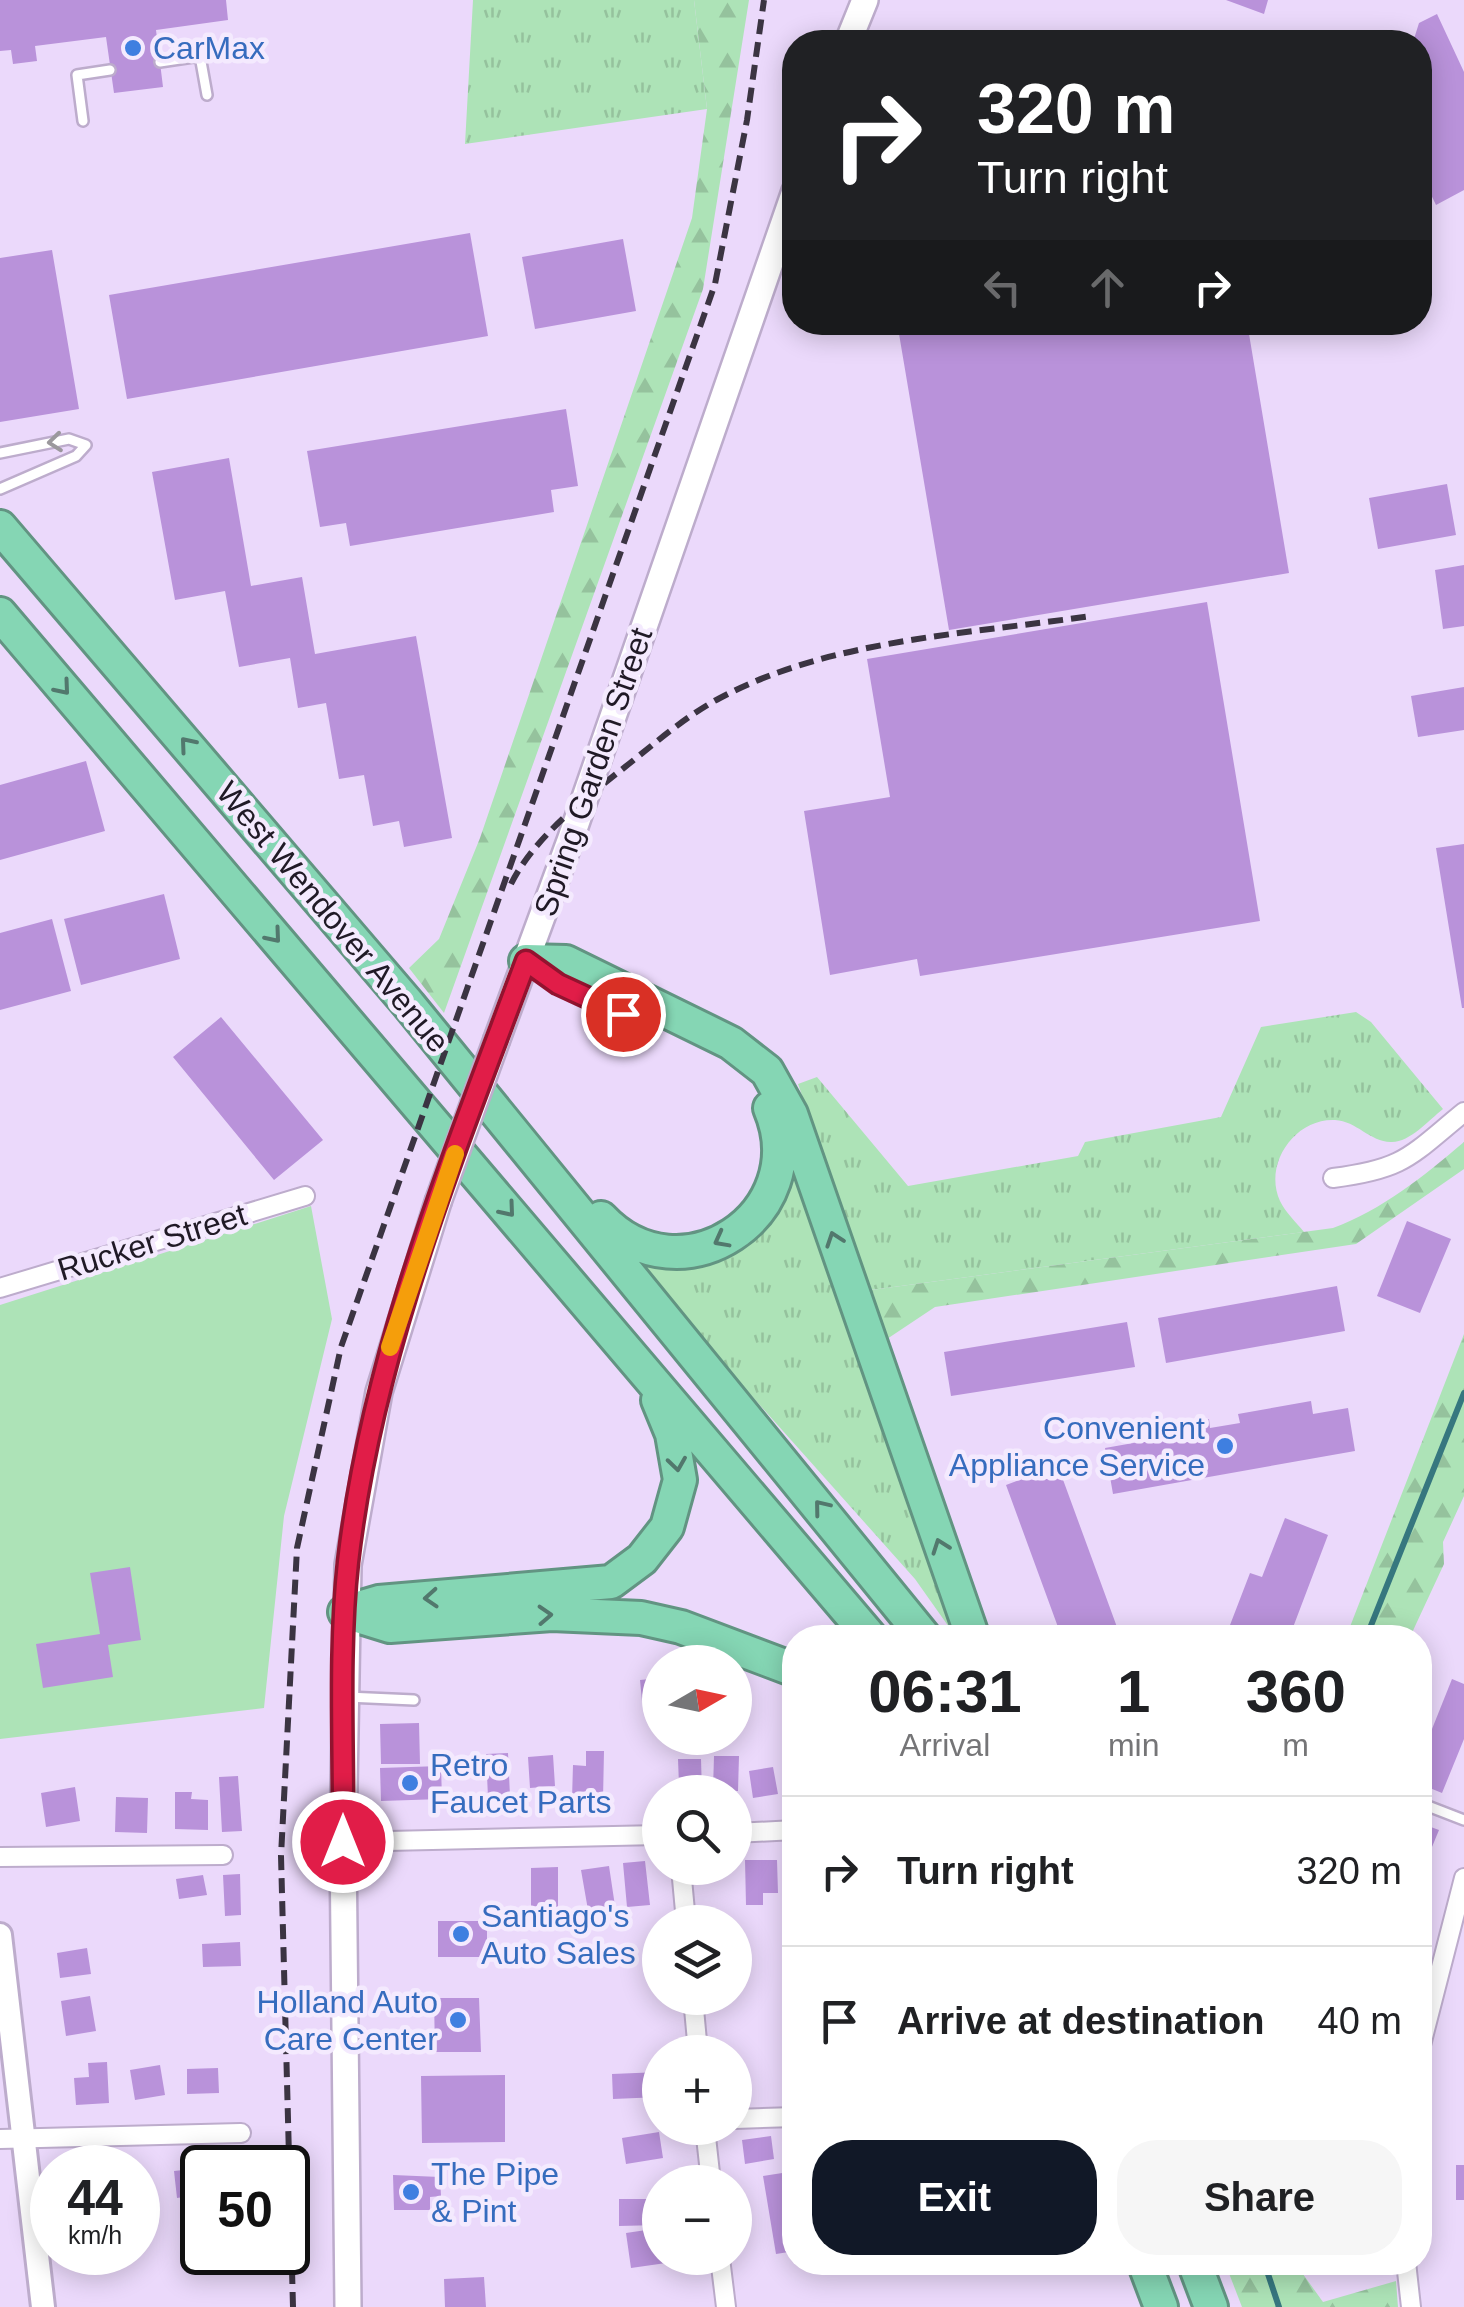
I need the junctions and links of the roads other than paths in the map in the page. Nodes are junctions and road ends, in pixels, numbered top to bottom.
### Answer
1 (865, 0) edge
2 (853, 30) edge
3 (160, 62) dead end
4 (110, 70) dead end
5 (207, 95) dead end
6 (84, 120) dead end
7 (782, 229) edge
8 (0, 453) edge
9 (0, 489) edge
10 (0, 527) edge
11 (0, 614) edge
12 (526, 961) junction
13 (409, 1005) junction
14 (1464, 1112) edge
15 (1333, 1178) dead end
16 (305, 1196) dead end
17 (0, 1288) edge
18 (646, 1372) junction
19 (345, 1612) junction
20 (860, 1625) edge
21 (914, 1625) edge
22 (968, 1625) edge
23 (782, 1665) edge
24 (344, 1697) junction
25 (414, 1700) dead end
26 (1432, 1808) edge
27 (1464, 1820) edge
28 (782, 1831) edge
29 (752, 1832) edge
30 (642, 1835) edge
31 (343, 1842) junction
32 (223, 1856) dead end
33 (0, 1857) edge
34 (1464, 1878) edge
35 (0, 1934) edge
36 (1432, 2002) edge
37 (782, 2118) edge
38 (752, 2119) edge
39 (241, 2133) dead end
40 (26, 2138) junction
41 (0, 2139) edge
42 (722, 2275) edge
43 (1149, 2275) edge
44 (1199, 2275) edge
45 (1407, 2275) edge
46 (43, 2307) edge
47 (348, 2307) edge
48 (726, 2307) edge
49 (1161, 2307) edge
50 (1211, 2307) edge
51 (1411, 2307) edge

1 - 2 main road
3 - 5 lane
4 - 6 lane
7 - 12 main road, Spring Garden Street
9 -> 8 lane
13 -> 10 highway, West Wendover Avenue
11 -> 18 highway, West Wendover Avenue
12 -> 13 highway
12 - 19 main road, Spring Garden Street, bridge
22 -> 12 highway
21 -> 13 highway, West Wendover Avenue
14 - 15 street
16 - 17 street, Rucker Street
18 -> 19 highway
18 - 20 highway, West Wendover Avenue
19 -> 23 highway
19 - 24 main road, Spring Garden Street
24 - 25 lane
24 - 31 main road, Spring Garden Street
26 - 27 lane
28 - 29 street
30 - 31 street
31 - 47 main road, Spring Garden Street
32 - 33 street
34 - 36 street
35 - 40 street
37 - 38 street
39 - 40 street
40 - 41 street
40 - 46 street
42 - 48 street
43 - 49 highway
44 - 50 highway
45 - 51 street

